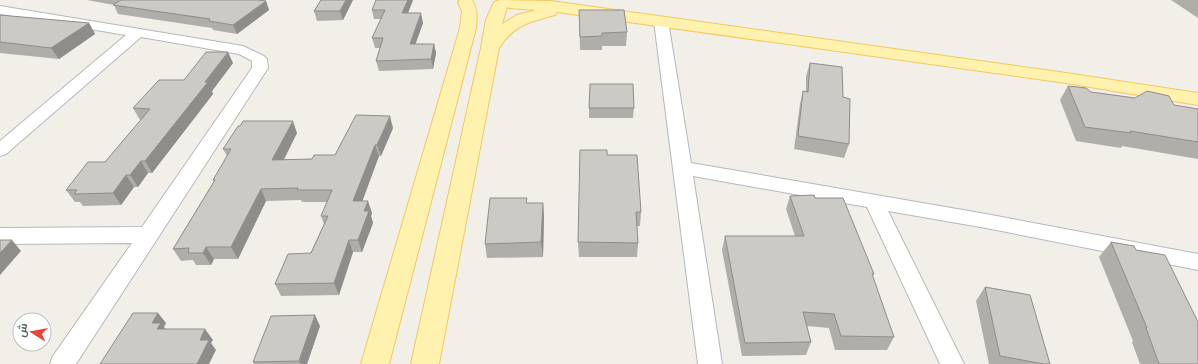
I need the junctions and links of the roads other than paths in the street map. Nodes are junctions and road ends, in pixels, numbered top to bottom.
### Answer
1 (465, 1) edge
2 (508, 3) edge
3 (586, 5) edge
4 (0, 10) edge
5 (661, 22) junction
6 (136, 34) junction
7 (490, 48) junction
8 (1198, 84) edge
9 (1198, 99) edge
10 (0, 150) edge
11 (682, 168) junction
12 (874, 202) junction
13 (147, 235) junction
14 (0, 236) edge
15 (1198, 262) edge
16 (62, 364) edge
17 (375, 364) edge
18 (425, 364) edge
19 (710, 364) edge
20 (952, 364) edge

1 - 2 main road
1 - 17 main road
2 - 3 main road
2 - 7 main road
3 - 5 main road
3 - 7 main road
3 - 8 main road
4 - 6 street
5 - 9 main road
5 - 11 street
6 - 10 street
6 - 13 street
7 - 18 main road
11 - 12 street
11 - 19 street
12 - 15 street
12 - 20 street
13 - 14 street
13 - 16 street

